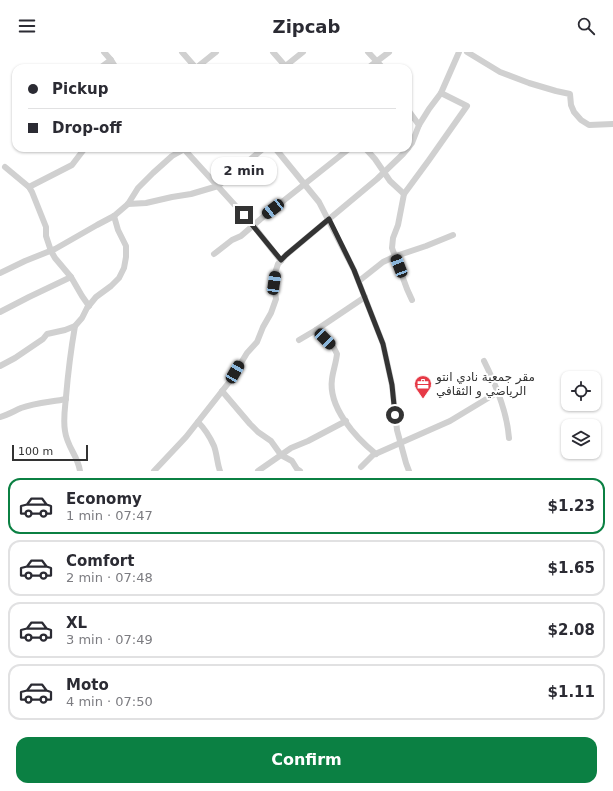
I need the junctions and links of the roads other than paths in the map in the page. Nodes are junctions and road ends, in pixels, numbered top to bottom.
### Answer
1 (104, 52) edge
2 (182, 52) edge
3 (216, 52) edge
4 (273, 52) edge
5 (303, 52) edge
6 (368, 52) edge
7 (389, 52) edge
8 (459, 52) edge
9 (467, 52) edge
10 (111, 60) junction
11 (377, 61) junction
12 (106, 64) edge
13 (114, 64) edge
14 (192, 64) edge
15 (201, 64) edge
16 (283, 64) edge
17 (289, 64) edge
18 (373, 64) edge
19 (380, 64) edge
20 (441, 93) junction
21 (412, 115) edge
22 (613, 124) edge
23 (419, 125) junction
24 (412, 143) edge
25 (82, 152) edge
26 (178, 152) edge
27 (187, 152) edge
28 (259, 152) edge
29 (278, 152) edge
30 (345, 152) edge
31 (369, 152) edge
32 (405, 152) edge
33 (5, 167) dead end
34 (384, 172) junction
35 (305, 184) junction
36 (218, 186) junction
37 (29, 187) junction
38 (404, 194) junction
39 (128, 204) junction
40 (114, 216) junction
41 (329, 219) junction
42 (253, 225) junction
43 (453, 235) dead end
44 (51, 250) junction
45 (214, 254) dead end
46 (396, 256) junction
47 (281, 260) junction
48 (0, 273) edge
49 (70, 277) junction
50 (359, 281) junction
51 (365, 297) junction
52 (412, 300) dead end
53 (89, 306) junction
54 (0, 312) edge
55 (76, 326) junction
56 (316, 330) junction
57 (299, 340) dead end
58 (484, 361) dead end
59 (0, 366) edge
60 (222, 391) junction
61 (498, 392) junction
62 (66, 399) junction
63 (0, 417) edge
64 (346, 421) junction
65 (198, 422) junction
66 (509, 438) dead end
67 (401, 443) junction
68 (282, 454) junction
69 (376, 454) junction
70 (361, 467) dead end
71 (80, 471) edge
72 (154, 471) edge
73 (220, 471) edge
74 (258, 471) edge
75 (300, 471) edge
76 (409, 471) edge

1 - 10 street
2 - 14 street
3 - 15 street
4 - 16 street
5 - 17 street
6 - 11 street
7 - 11 street
8 - 20 street
9 - 22 street
10 - 12 street
10 - 13 street
11 - 18 street
11 - 19 street
20 - 23 street
20 - 38 street
21 - 23 street
23 - 24 street
25 - 37 street
26 - 39 street
27 - 36 street
28 - 36 street
29 - 35 street
30 - 35 street
31 - 34 street
32 - 34 street
33 - 37 street
34 - 38 street
34 - 41 street
35 - 41 street
35 - 42 street
36 - 39 street
36 - 42 street
37 - 44 street
38 - 46 street
39 - 40 street
40 - 44 street
40 - 53 street
41 - 47 street
41 - 50 street
42 - 45 street
42 - 47 street
43 - 46 street
44 - 48 street
44 - 49 street
46 - 50 street
46 - 52 street
47 - 60 street
49 - 53 street
49 - 54 street
50 - 51 street
51 - 56 street
51 - 67 street
53 - 55 street
55 - 59 street
55 - 62 street
56 - 57 street
56 - 64 street
58 - 61 street
60 - 65 street
60 - 68 street
61 - 66 street
61 - 67 street
62 - 63 street
62 - 71 street
64 - 68 street
64 - 69 street
65 - 72 street
65 - 73 street
67 - 69 street
67 - 76 street
68 - 74 street
68 - 75 street
69 - 70 street

